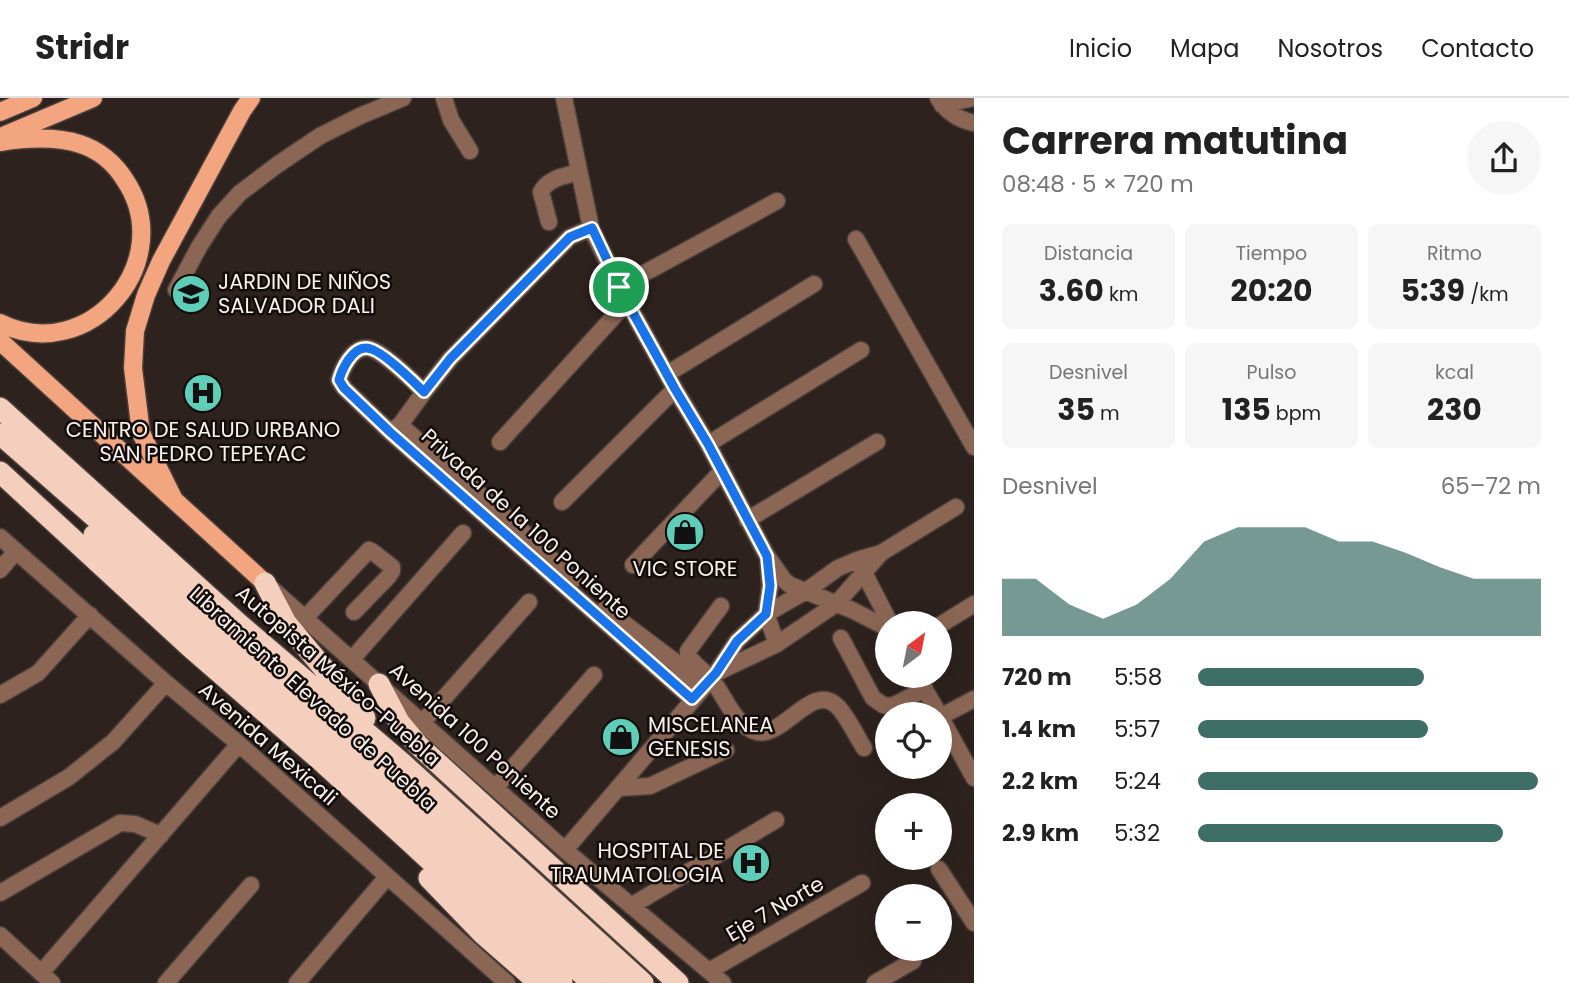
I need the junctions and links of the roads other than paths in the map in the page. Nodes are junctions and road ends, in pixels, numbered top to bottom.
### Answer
1 (33, 98) edge
2 (93, 98) edge
3 (251, 98) edge
4 (403, 98) edge
5 (444, 98) edge
6 (564, 98) edge
7 (973, 98) edge
8 (940, 102) edge
9 (0, 112) edge
10 (974, 123) edge
11 (0, 139) edge
12 (470, 151) dead end
13 (579, 172) junction
14 (777, 201) dead end
15 (550, 222) dead end
16 (592, 228) junction
17 (856, 239) dead end
18 (814, 284) dead end
19 (619, 287) junction
20 (176, 290) dead end
21 (627, 302) junction
22 (0, 323) edge
23 (0, 341) edge
24 (861, 350) dead end
25 (667, 374) junction
26 (675, 389) junction
27 (424, 392) junction
28 (0, 408) edge
29 (395, 429) junction
30 (0, 434) edge
31 (500, 442) dead end
32 (877, 442) dead end
33 (708, 444) junction
34 (974, 447) edge
35 (0, 453) edge
36 (722, 471) junction
37 (0, 472) edge
38 (0, 491) edge
39 (173, 498) junction
40 (562, 502) dead end
41 (956, 507) dead end
42 (747, 520) junction
43 (463, 533) dead end
44 (0, 537) edge
45 (16, 551) junction
46 (767, 556) junction
47 (633, 565) dead end
48 (861, 566) junction
49 (0, 569) edge
50 (265, 583) junction
51 (806, 591) junction
52 (529, 602) dead end
53 (836, 604) junction
54 (974, 604) edge
55 (721, 606) dead end
56 (884, 611) edge
57 (354, 612) dead end
58 (766, 614) junction
59 (90, 615) junction
60 (305, 618) junction
61 (952, 618) edge
62 (875, 622) edge
63 (841, 638) dead end
64 (777, 645) junction
65 (189, 646) junction
66 (352, 659) junction
67 (594, 675) dead end
68 (166, 683) junction
69 (379, 684) junction
70 (705, 685) junction
71 (914, 688) edge
72 (0, 695) edge
73 (249, 699) junction
74 (974, 699) edge
75 (952, 710) edge
76 (422, 723) junction
77 (952, 738) edge
78 (239, 744) junction
79 (864, 748) dead end
80 (726, 750) dead end
81 (402, 762) junction
82 (974, 778) edge
83 (495, 788) junction
84 (619, 788) junction
85 (0, 818) edge
86 (776, 820) dead end
87 (161, 835) junction
88 (565, 849) junction
89 (940, 870) edge
90 (387, 877) junction
91 (862, 883) dead end
92 (251, 885) dead end
93 (0, 893) edge
94 (631, 906) junction
95 (974, 923) edge
96 (0, 935) edge
97 (913, 961) dead end
98 (709, 971) junction
99 (47, 978) edge
100 (166, 983) edge
101 (297, 983) edge
102 (508, 983) edge
103 (539, 983) edge
104 (562, 983) edge
105 (592, 983) edge
106 (619, 983) edge
107 (643, 983) edge
108 (678, 983) edge
109 (723, 983) edge
110 (875, 983) edge

1 - 9 main road
2 - 11 main road
3 - 39 main road
4 - 20 street
5 - 12 street
6 - 13 street
7 - 8 street
8 - 10 street
11 - 22 main road
13 - 15 street
13 - 16 street
14 - 19 street
16 - 19 street
16 - 27 street
17 - 34 street
18 - 25 street
19 - 21 street
21 - 25 street
21 - 31 street
23 - 39 main road
24 - 33 street
25 - 26 street
26 - 33 street
26 - 40 street
27 - 29 street
27 - 29 street, Privada de la 100 Poniente
28 - 81 highway, Autopista México-Puebla
29 - 70 street, Privada de la 100 Poniente
30 - 106 highway, Libramiento Elevado de Puebla
32 - 42 street
33 - 36 street
35 - 105 highway, Libramiento Elevado de Puebla
36 - 42 street
36 - 47 street
37 - 65 highway
38 - 65 highway
39 - 50 main road
41 - 48 street
42 - 46 street
43 - 66 street
44 - 45 street, Avenida Mexicali
45 - 49 street
45 - 59 street, Avenida Mexicali
46 - 51 street
46 - 58 street
48 - 51 street
48 - 53 street
48 - 56 street
50 - 60 street, Avenida 100 Poniente
50 - 81 highway
51 - 53 street
51 - 58 street
52 - 76 street
53 - 62 street
53 - 64 street
54 - 61 street
55 - 70 street
57 - 60 street
58 - 64 street
58 - 70 street
59 - 68 street, Avenida Mexicali
59 - 72 street
60 - 66 street, Avenida 100 Poniente
63 - 71 street
64 - 70 street
65 - 73 highway
66 - 69 street, Avenida 100 Poniente
67 - 83 street
68 - 78 street, Avenida Mexicali
68 - 85 street
69 - 76 street, Avenida 100 Poniente
69 - 108 highway
70 - 79 street
70 - 84 street
73 - 103 highway
73 - 104 highway
74 - 75 street
76 - 83 street, Avenida 100 Poniente
77 - 82 street
78 - 87 street
78 - 90 street, Avenida Mexicali
80 - 84 street
81 - 107 highway, Autopista México-Puebla
83 - 88 street, Avenida 100 Poniente
84 - 88 street
86 - 94 street
87 - 93 street
87 - 99 street
88 - 94 street, Avenida 100 Poniente
89 - 95 street
90 - 101 street
90 - 102 street, Avenida Mexicali
91 - 98 street, Eje 7 Norte
92 - 100 street
94 - 98 street, Avenida 100 Poniente
96 - 99 street
97 - 110 street
98 - 109 street, Avenida 100 Poniente

